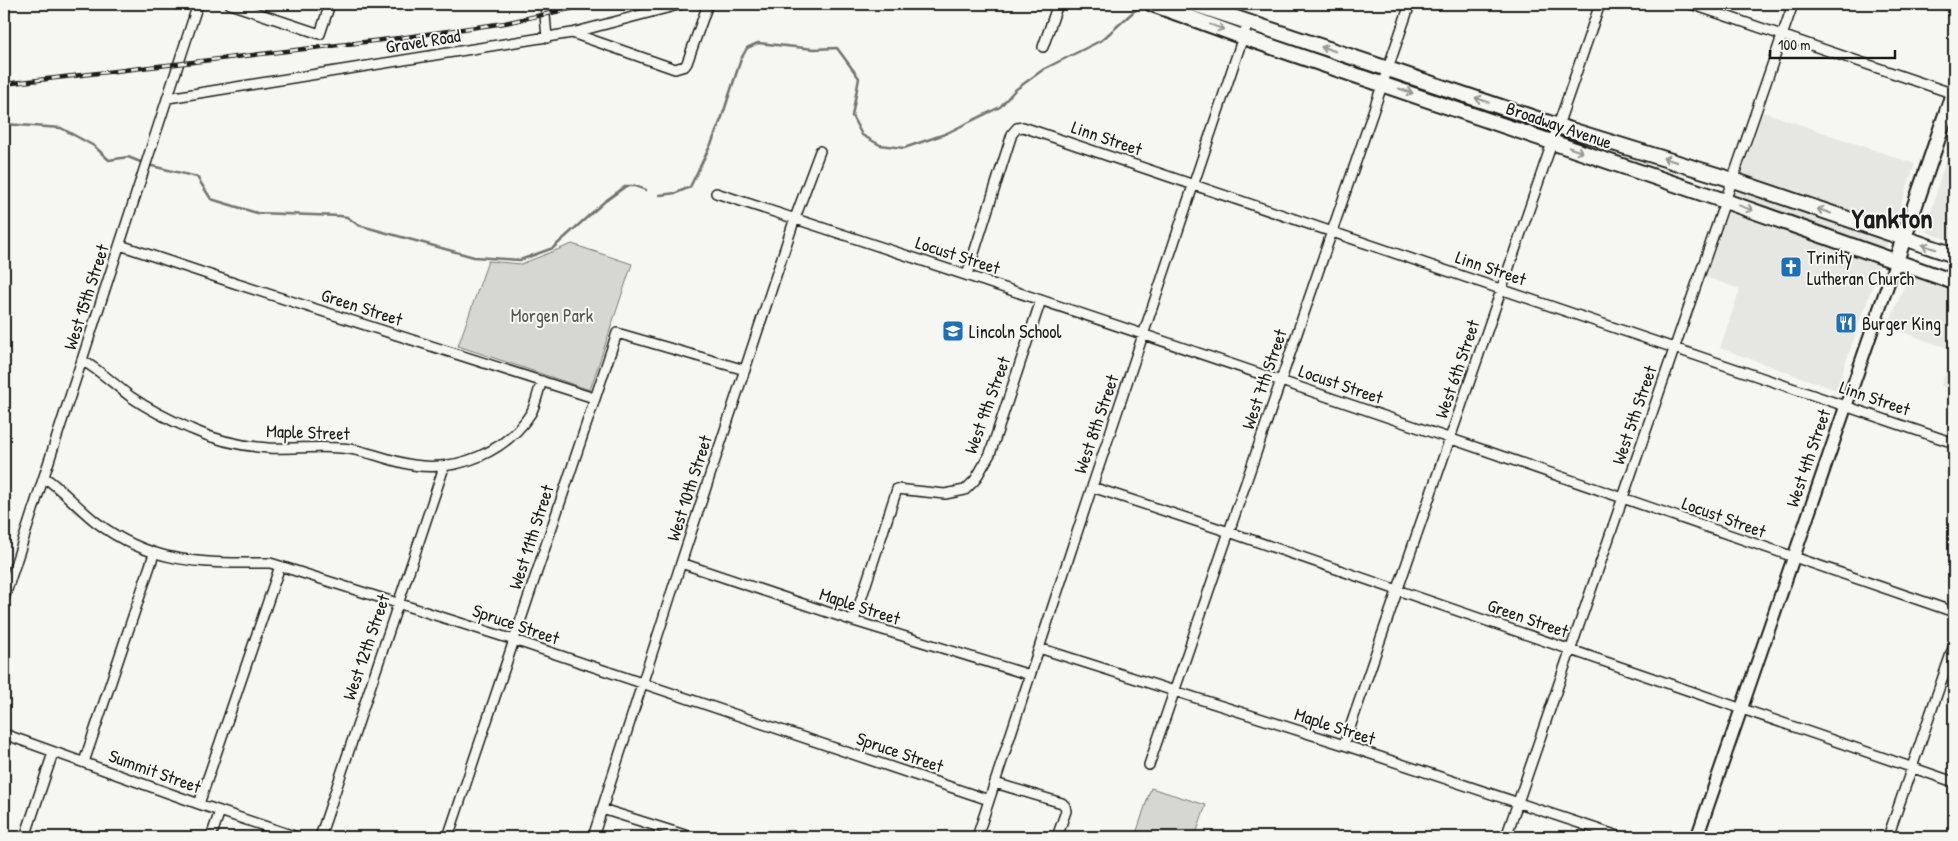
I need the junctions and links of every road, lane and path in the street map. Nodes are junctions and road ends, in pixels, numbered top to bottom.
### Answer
1 (198, 4) edge
2 (230, 4) edge
3 (330, 4) edge
4 (548, 4) edge
5 (682, 4) edge
6 (708, 4) edge
7 (1058, 4) edge
8 (1194, 4) edge
9 (1410, 4) edge
10 (1600, 4) edge
11 (1691, 4) edge
12 (1793, 4) edge
13 (1155, 5) edge
14 (1248, 22) junction
15 (572, 33) junction
16 (1782, 35) junction
17 (1243, 37) junction
18 (547, 38) junction
19 (1043, 46) dead end
20 (1387, 68) junction
21 (1383, 83) junction
22 (1954, 93) edge
23 (168, 98) junction
24 (1558, 126) junction
25 (1552, 142) junction
26 (820, 151) dead end
27 (1733, 180) junction
28 (1194, 184) junction
29 (716, 193) dead end
30 (1725, 201) junction
31 (795, 218) junction
32 (1332, 231) junction
33 (1904, 239) junction
34 (120, 245) junction
35 (1954, 255) edge
36 (1896, 261) junction
37 (967, 275) junction
38 (1954, 282) edge
39 (1502, 289) junction
40 (1041, 300) junction
41 (1143, 335) junction
42 (1674, 348) junction
43 (83, 360) junction
44 (745, 370) junction
45 (542, 381) junction
46 (1281, 381) junction
47 (594, 398) junction
48 (1845, 405) junction
49 (1450, 439) junction
50 (1954, 443) edge
51 (444, 467) junction
52 (44, 477) junction
53 (1092, 487) junction
54 (1622, 498) junction
55 (1229, 532) junction
56 (154, 554) junction
57 (1793, 559) junction
58 (681, 562) junction
59 (280, 566) junction
60 (1398, 591) junction
61 (4, 599) edge
62 (398, 602) junction
63 (1954, 612) edge
64 (854, 622) junction
65 (514, 640) junction
66 (1954, 645) edge
67 (1039, 648) junction
68 (1570, 649) junction
69 (1030, 675) junction
70 (642, 684) junction
71 (1173, 691) junction
72 (1742, 708) junction
73 (4, 734) edge
74 (1344, 745) junction
75 (53, 752) junction
76 (84, 762) junction
77 (1149, 765) dead end
78 (1912, 767) junction
79 (1954, 782) edge
80 (995, 783) junction
81 (989, 800) junction
82 (1518, 803) junction
83 (199, 804) junction
84 (602, 809) junction
85 (220, 811) junction
86 (25, 837) edge
87 (211, 837) edge
88 (297, 837) edge
89 (320, 837) edge
90 (448, 837) edge
91 (593, 837) edge
92 (691, 837) edge
93 (977, 837) edge
94 (1057, 837) edge
95 (1506, 837) edge
96 (1621, 837) edge
97 (1697, 837) edge
98 (1888, 837) edge

1 - 23 street, West 15th Street
2 - 3 street
4 - 18 street
5 - 15 street, Gravel Road
6 - 15 street
7 - 19 street
8 - 14 highway, Broadway Avenue
9 - 20 street, West 7th Street
10 - 24 street, West 6th Street
11 - 16 street
12 - 16 street, West 5th Street
13 -> 17 highway, Broadway Avenue
14 - 17 street, West 8th Street
20 -> 14 highway, Broadway Avenue
15 - 18 street, Gravel Road
16 - 22 street
16 - 27 street, West 5th Street
17 - 21 highway, Broadway Avenue
17 - 28 street, West 8th Street
18 - 23 street, Gravel Road
20 - 21 street, West 7th Street
24 -> 20 highway, Broadway Avenue
21 -> 25 highway, Broadway Avenue
21 - 32 street, West 7th Street
22 - 33 highway, West 4th Street
23 - 34 street, West 15th Street
24 - 25 street, West 6th Street
27 -> 24 highway, Broadway Avenue
25 -> 30 highway, Broadway Avenue
25 - 39 street, West 6th Street
26 - 31 street, West 10th Street
27 - 30 street, West 5th Street
33 -> 27 highway, Broadway Avenue
28 - 32 street, Linn Street
28 - 37 street, Linn Street
28 - 41 street, West 8th Street
29 - 31 street, Locust Street
30 -> 36 highway, Broadway Avenue
30 - 42 street, West 5th Street
31 - 37 street, Locust Street
31 - 44 street, West 10th Street
32 - 39 street, Linn Street
32 - 46 street, West 7th Street
35 -> 33 highway, Broadway Avenue
33 - 36 highway, West 4th Street
34 - 43 street, West 15th Street
34 - 45 street, Green Street
36 - 38 highway, Broadway Avenue
36 - 48 main road, West 4th Street
37 - 40 street, Locust Street
39 - 42 street, Linn Street
39 - 49 street, West 6th Street
40 - 41 street, Locust Street
40 - 64 street, West 9th Street
41 - 46 street, Locust Street
41 - 53 street, West 8th Street
42 - 48 street, Linn Street
42 - 54 street, West 5th Street
43 - 51 street, Maple Street
43 - 52 street, West 15th Street
44 - 47 street, West 11th Street
44 - 58 street, West 10th Street
45 - 47 street, Green Street
45 - 51 street, Maple Street
46 - 49 street, Locust Street
46 - 55 street, West 7th Street
47 - 65 street, West 11th Street
48 - 50 street, Linn Street
48 - 57 main road, West 4th Street
49 - 54 street, Locust Street
49 - 60 street, West 6th Street
51 - 62 street, West 12th Street
52 - 56 street, Spruce Street
52 - 61 street, West 15th Street
53 - 55 street, Green Street
53 - 67 street, West 8th Street
54 - 57 street, Locust Street
54 - 68 street, West 5th Street
55 - 60 street, Green Street
55 - 71 street, West 7th Street
56 - 59 street, Spruce Street
56 - 76 street
57 - 63 street, Locust Street
57 - 72 main road, West 4th Street
58 - 64 street, Maple Street
58 - 70 street, West 10th Street
59 - 62 street, Spruce Street
59 - 83 street
60 - 68 street, Green Street
60 - 74 street, West 6th Street
62 - 65 street, Spruce Street
62 - 89 street, West 12th Street
64 - 69 street, Maple Street
65 - 70 street, Spruce Street
65 - 90 street, West 11th Street
66 - 78 street
67 - 69 street, West 8th Street
67 - 71 street, Maple Street
68 - 72 street, Green Street
68 - 82 street, West 5th Street
69 - 80 street, West 8th Street
70 - 81 street, Spruce Street
70 - 84 street, West 10th Street
71 - 74 street, Maple Street
71 - 77 street, West 7th Street
72 - 78 street, Green Street
72 - 97 main road, West 4th Street
73 - 75 street, Summit Street
74 - 82 street, Maple Street
75 - 76 street, Summit Street
75 - 86 street
76 - 83 street, Summit Street
78 - 79 street, Green Street
78 - 98 street
80 - 81 street, West 8th Street
80 - 94 street
81 - 93 street, West 8th Street
82 - 95 street, West 5th Street
82 - 96 street, Maple Street
83 - 85 street, Summit Street
84 - 91 street, West 10th Street
84 - 92 street
85 - 87 street
85 - 88 street, Summit Street

